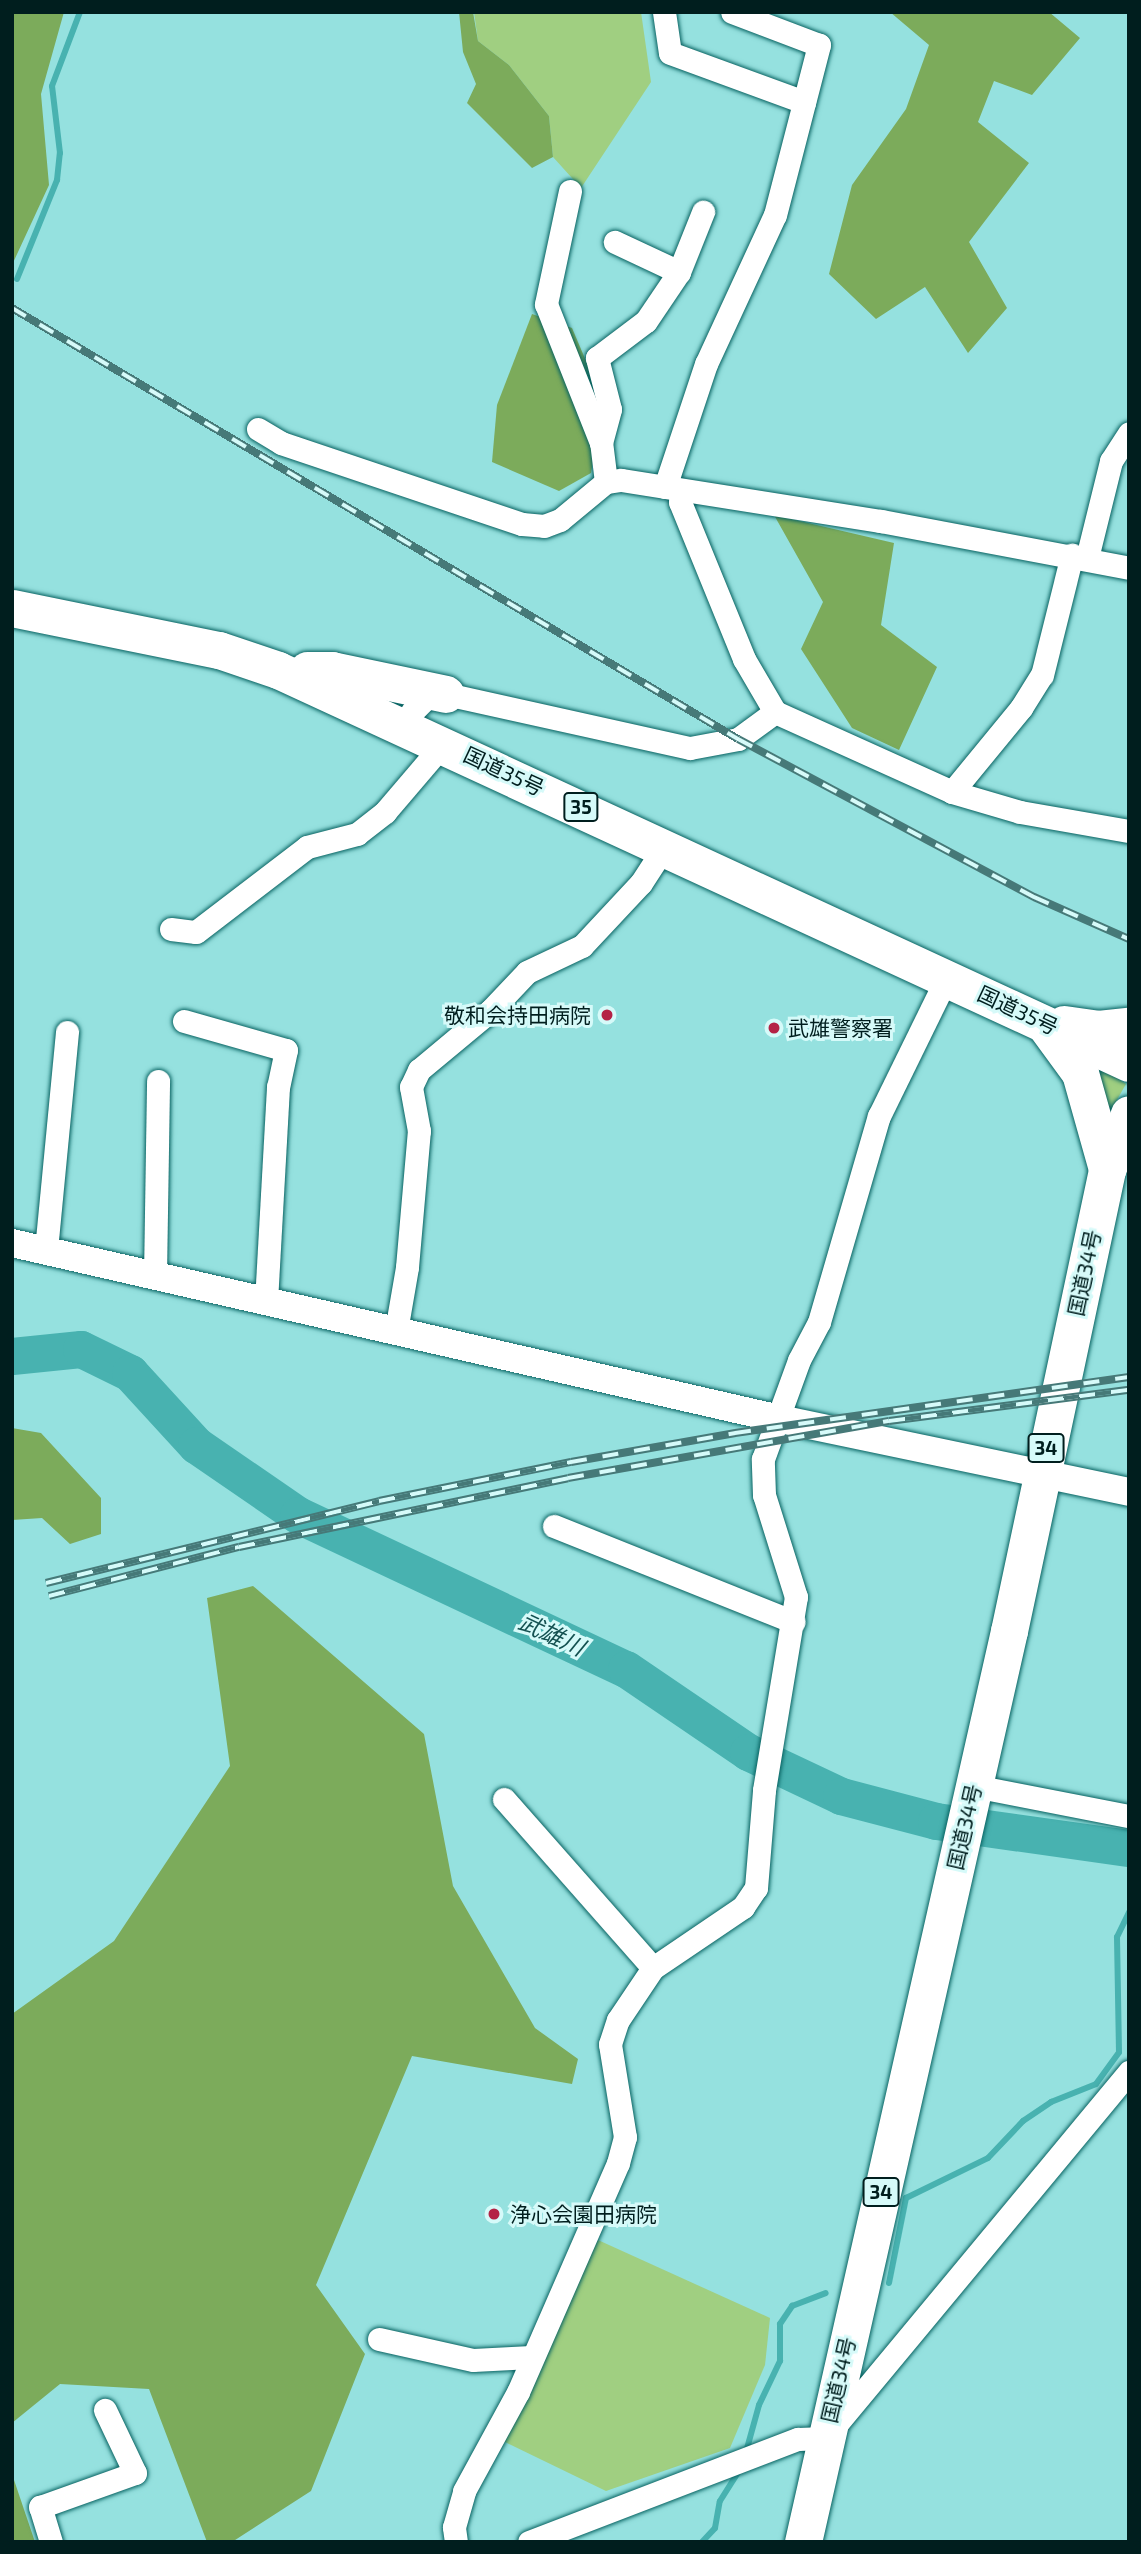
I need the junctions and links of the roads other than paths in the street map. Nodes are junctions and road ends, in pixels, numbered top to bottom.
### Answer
1 (664, 12) edge
2 (732, 12) edge
3 (804, 102) junction
4 (570, 191) dead end
5 (703, 212) dead end
6 (615, 242) dead end
7 (679, 272) junction
8 (258, 429) dead end
9 (1129, 433) edge
10 (601, 443) junction
11 (606, 482) junction
12 (673, 489) junction
13 (1079, 557) junction
14 (1129, 568) edge
15 (12, 608) edge
16 (278, 670) junction
17 (446, 694) junction
18 (775, 712) junction
19 (407, 726) junction
20 (444, 743) junction
21 (952, 792) junction
22 (1129, 831) edge
23 (665, 846) junction
24 (171, 929) dead end
25 (947, 977) junction
26 (184, 1021) dead end
27 (1042, 1021) junction
28 (1129, 1026) edge
29 (67, 1032) dead end
30 (1129, 1063) edge
31 (158, 1081) dead end
32 (1129, 1114) edge
33 (1118, 1159) edge
34 (12, 1243) edge
35 (46, 1250) junction
36 (155, 1276) junction
37 (266, 1301) junction
38 (396, 1331) junction
39 (780, 1419) junction
40 (1040, 1473) junction
41 (1129, 1492) edge
42 (554, 1526) dead end
43 (794, 1622) junction
44 (974, 1786) junction
45 (504, 1799) dead end
46 (1129, 1816) edge
47 (653, 1968) junction
48 (1129, 2072) edge
49 (379, 2339) dead end
50 (531, 2357) junction
51 (105, 2410) dead end
52 (825, 2438) junction
53 (51, 2542) edge
54 (456, 2542) edge
55 (529, 2542) edge
56 (803, 2542) edge

1 - 3 street
2 - 3 street
3 - 12 street
4 - 10 street
5 - 7 street
6 - 7 street
7 - 10 street
8 - 11 street
9 - 13 street
10 - 11 street
11 - 12 street
12 - 13 street
12 - 18 street
13 - 14 street
13 - 21 street
15 - 16 highway, 国道35号 / 35
16 - 17 highway
16 - 19 highway, 国道35号 / 35
17 - 18 street
17 - 19 street
18 - 21 street
19 - 20 highway, 国道35号 / 35
20 - 23 highway, 国道35号 / 35
20 - 24 street
21 - 22 street
23 - 25 highway, 国道35号 / 35
23 - 38 street
25 - 27 highway, 国道35号 / 35
25 - 39 street
26 - 37 street
27 - 28 highway
27 - 30 highway, 国道35号 / 35
27 - 33 highway
29 - 35 street
31 - 36 street
32 - 33 highway, 国道34号 / 34
33 - 40 highway, 国道34号 / 34
34 - 35 street
35 - 36 street
36 - 37 street
37 - 38 street
38 - 39 street
39 - 40 street
39 - 43 street
40 - 41 street
40 - 44 highway, 国道34号 / 34
42 - 43 street
43 - 47 street
44 - 46 street
44 - 52 highway, 国道34号 / 34
45 - 47 street
47 - 50 street
48 - 52 street
49 - 50 street
50 - 54 street
51 - 53 street
52 - 55 street
52 - 56 highway, 国道34号 / 34

